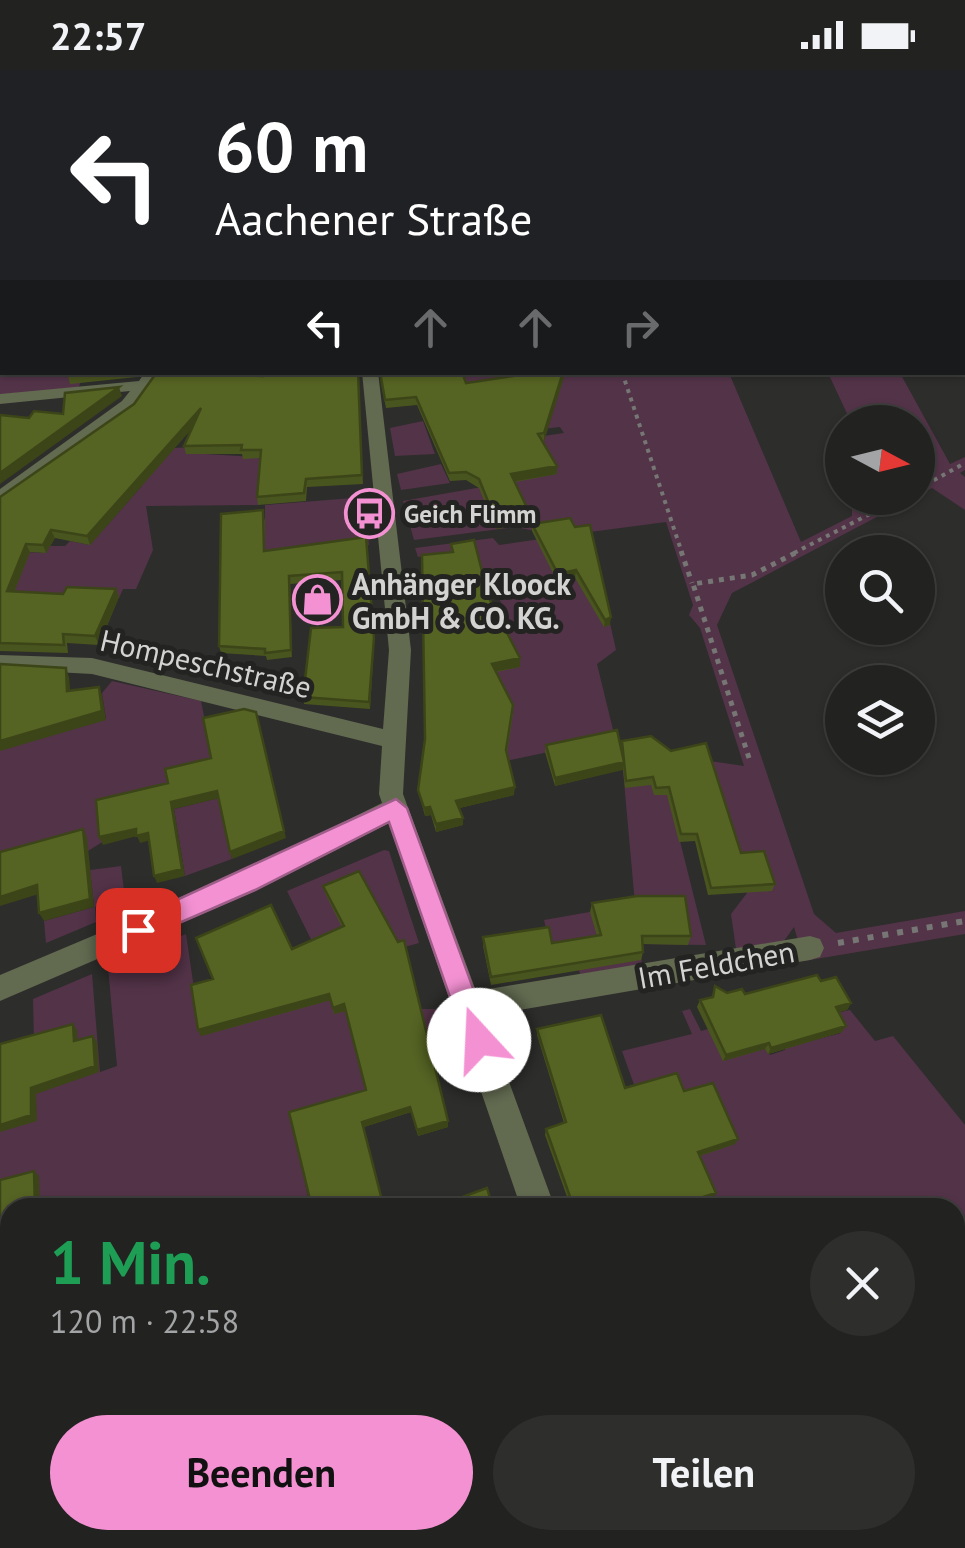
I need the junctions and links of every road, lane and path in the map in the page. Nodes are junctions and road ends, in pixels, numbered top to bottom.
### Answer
1 (370, 375) edge
2 (623, 375) edge
3 (150, 379) edge
4 (0, 398) edge
5 (965, 463) edge
6 (935, 479) edge
7 (0, 498) edge
8 (868, 515) edge
9 (693, 584) junction
10 (0, 662) edge
11 (396, 742) junction
12 (749, 758) dead end
13 (396, 808) junction
14 (965, 921) edge
15 (810, 948) joint
16 (0, 988) edge
17 (467, 1006) junction
18 (534, 1198) edge

1 - 11 street
2 - 9 path
3 - 4 street
3 - 7 street
5 - 6 path
8 - 9 path
9 - 12 path
10 - 11 street, Hompeschstraße
11 - 13 street
13 - 16 street
13 - 17 street
14 - 15 path, Im Feldchen
15 - 17 street, Im Feldchen
17 - 18 street

